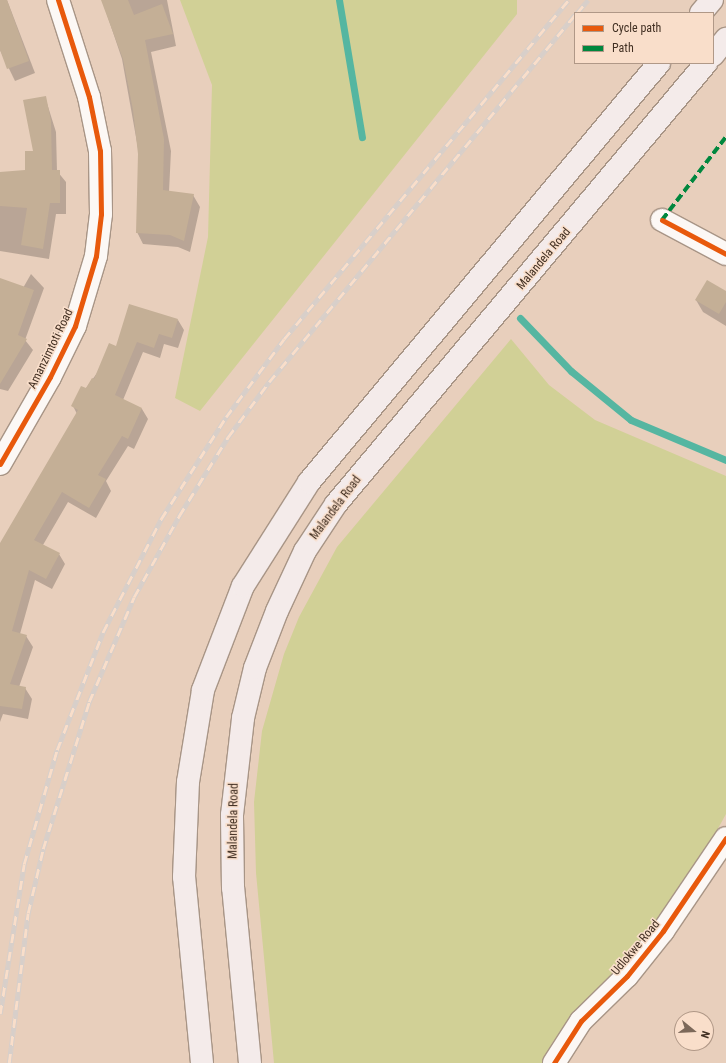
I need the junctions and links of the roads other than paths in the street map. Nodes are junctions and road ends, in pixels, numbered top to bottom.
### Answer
1 (58, 0) edge
2 (712, 0) edge
3 (702, 12) edge
4 (726, 39) edge
5 (714, 54) edge
6 (658, 64) edge
7 (705, 64) edge
8 (662, 220) dead end
9 (726, 254) edge
10 (0, 464) edge
11 (726, 838) edge
12 (202, 1063) edge
13 (250, 1063) edge
14 (554, 1063) edge

1 - 10 street, Amanzimtoti Road
2 - 3 main road
4 - 5 main road
6 - 12 main road
7 - 13 main road, Malandela Road
8 - 9 street
11 - 14 street, Udlokwe Road

